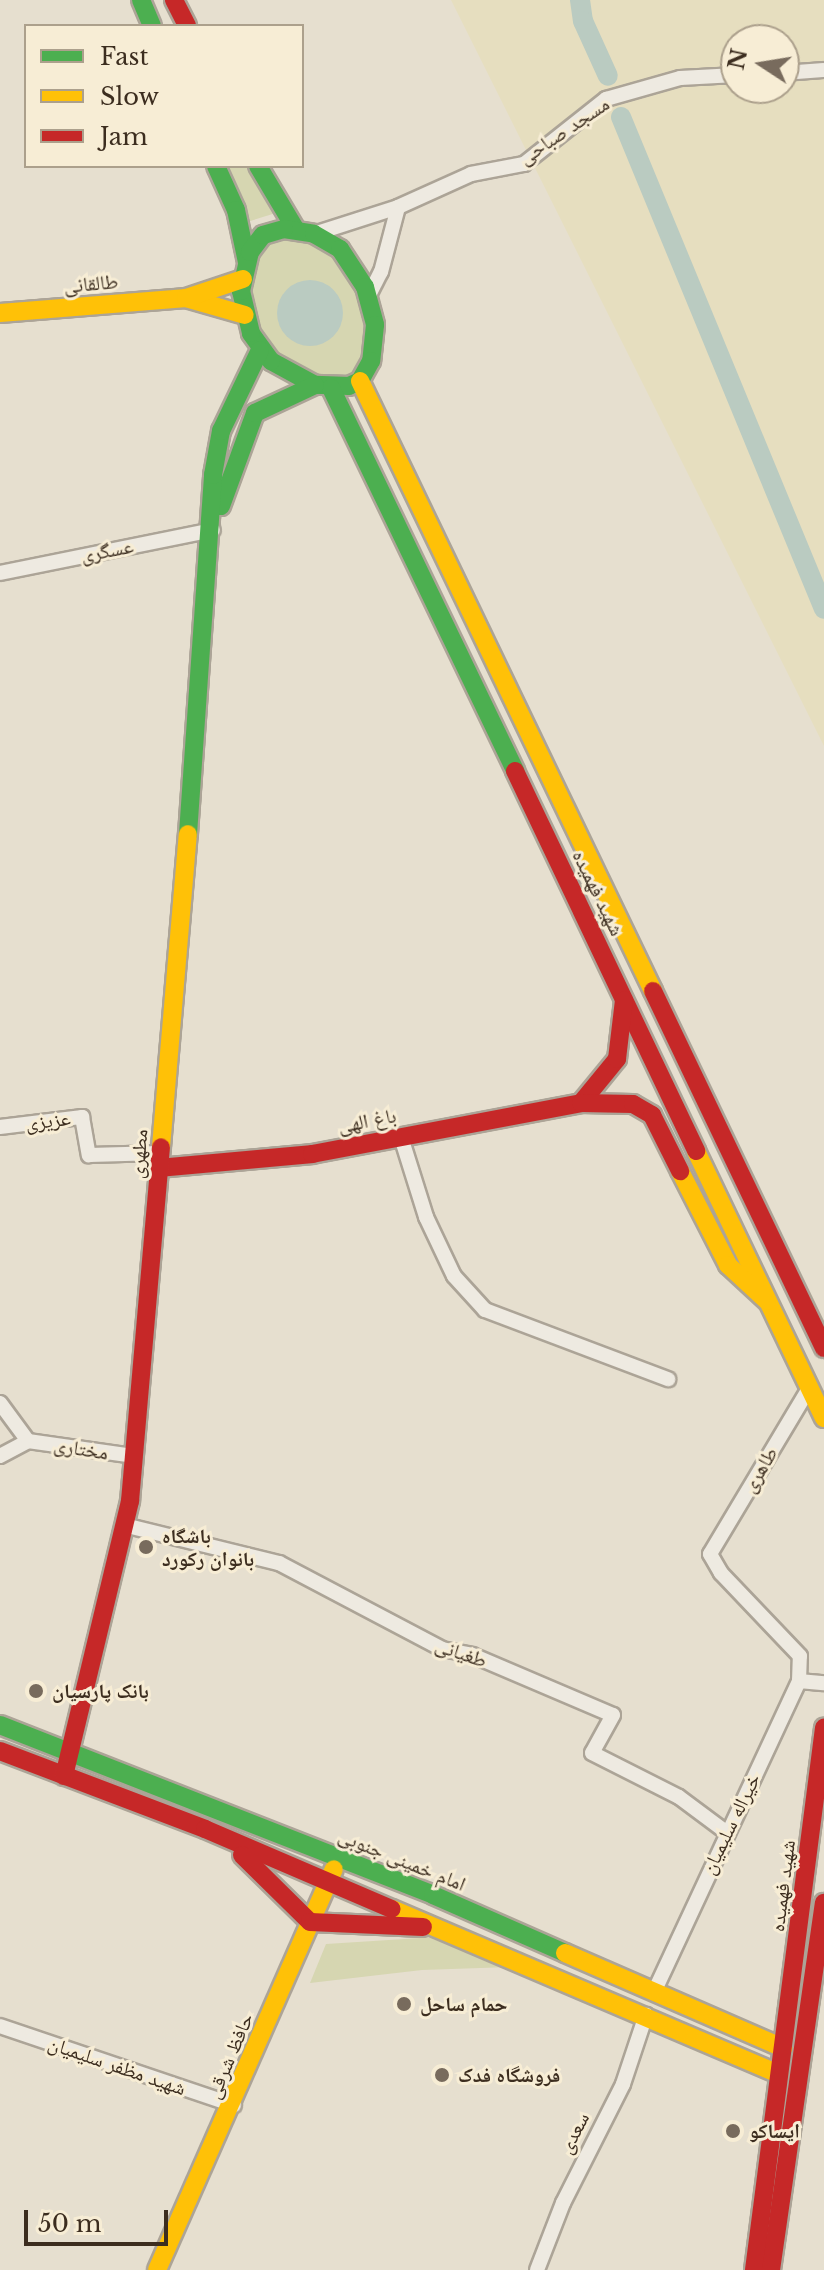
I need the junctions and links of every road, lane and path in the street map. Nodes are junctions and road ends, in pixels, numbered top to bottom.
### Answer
1 (141, 0) edge
2 (174, 0) edge
3 (151, 24) edge
4 (186, 24) edge
5 (824, 70) edge
6 (800, 72) edge
7 (720, 76) edge
8 (217, 168) edge
9 (259, 168) edge
10 (398, 207) junction
11 (305, 232) junction
12 (245, 270) junction
13 (367, 297) junction
14 (186, 298) junction
15 (0, 313) edge
16 (245, 315) junction
17 (260, 350) junction
18 (360, 381) junction
19 (323, 387) junction
20 (213, 530) junction
21 (0, 573) edge
22 (624, 1000) junction
23 (581, 1103) junction
24 (0, 1127) edge
25 (401, 1137) junction
26 (160, 1161) junction
27 (773, 1306) junction
28 (824, 1348) edge
29 (668, 1379) dead end
30 (810, 1387) junction
31 (0, 1403) edge
32 (824, 1418) edge
33 (28, 1441) junction
34 (0, 1456) edge
35 (133, 1456) junction
36 (124, 1525) junction
37 (799, 1681) junction
38 (824, 1683) edge
39 (0, 1725) edge
40 (824, 1728) edge
41 (0, 1751) edge
42 (70, 1751) junction
43 (64, 1776) junction
44 (205, 1829) junction
45 (726, 1832) junction
46 (339, 1858) junction
47 (328, 1882) junction
48 (824, 1903) edge
49 (310, 1922) junction
50 (440, 1928) junction
51 (817, 1966) junction
52 (824, 1987) edge
53 (655, 1990) junction
54 (646, 2015) junction
55 (0, 2026) edge
56 (783, 2048) junction
57 (812, 2060) junction
58 (779, 2074) junction
59 (802, 2082) junction
60 (824, 2089) edge
61 (234, 2105) junction
62 (157, 2270) edge
63 (537, 2270) edge
64 (754, 2270) edge
65 (771, 2270) edge

1 - 3 main road
2 - 4 main road
5 - 6 street
7 - 10 street, مسجد صباحی
8 - 12 main road
9 - 11 main road
10 - 11 street, مسجد صباحی
10 - 13 street
11 - 12 main road
11 - 13 main road
12 - 14 main road
12 - 16 main road
13 - 18 main road
14 - 15 main road, طالقانی
14 - 16 main road
16 - 17 main road
17 - 19 main road
17 - 20 main road
18 - 19 main road
18 - 28 main road, شهید فهمیده
19 - 20 main road
19 - 22 main road, شهید فهمیده
20 - 21 street, عسگری
20 - 26 main road, مطهری
22 - 23 main road
22 - 27 main road, شهید فهمیده
23 - 25 main road, باغ الهی
23 - 27 main road, باغ الهی
24 - 26 street, عزیزی
25 - 26 main road, باغ الهی
25 - 29 street
26 - 35 main road, مطهری
27 - 30 main road, شهید فهمیده
30 - 32 main road, شهید فهمیده
30 - 37 street, طاهری
31 - 33 street, مختاری
33 - 34 street, مختاری
33 - 35 street, مختاری
35 - 36 main road, مطهری
36 - 42 main road, مطهری
36 - 45 street, طغیانی
37 - 38 street
37 - 45 street, خیراله سلیمیان
39 - 42 main road, امام خمینی جنوبی
40 - 56 main road, شهید فهمیده
41 - 43 main road
42 - 43 main road, مطهری
42 - 46 main road, امام خمینی جنوبی
43 - 44 main road
44 - 47 main road
44 - 49 main road
45 - 53 street, خیراله سلیمیان
46 - 47 main road, حافظ شرقی
46 - 53 main road, امام خمینی جنوبی
47 - 49 main road, حافظ شرقی
47 - 50 main road
48 - 51 main road
49 - 50 main road
49 - 61 main road, حافظ شرقی
50 - 54 main road
51 - 52 main road
51 - 57 main road
53 - 56 main road, امام خمینی جنوبی
54 - 58 main road
54 - 63 street, سعدی
55 - 61 street, شهید مظفر سلیمیان
56 - 57 main road, امام خمینی جنوبی
56 - 58 main road
57 - 59 main road
58 - 59 main road
58 - 64 main road
59 - 60 main road
59 - 65 main road
61 - 62 main road, حافظ شرقی

